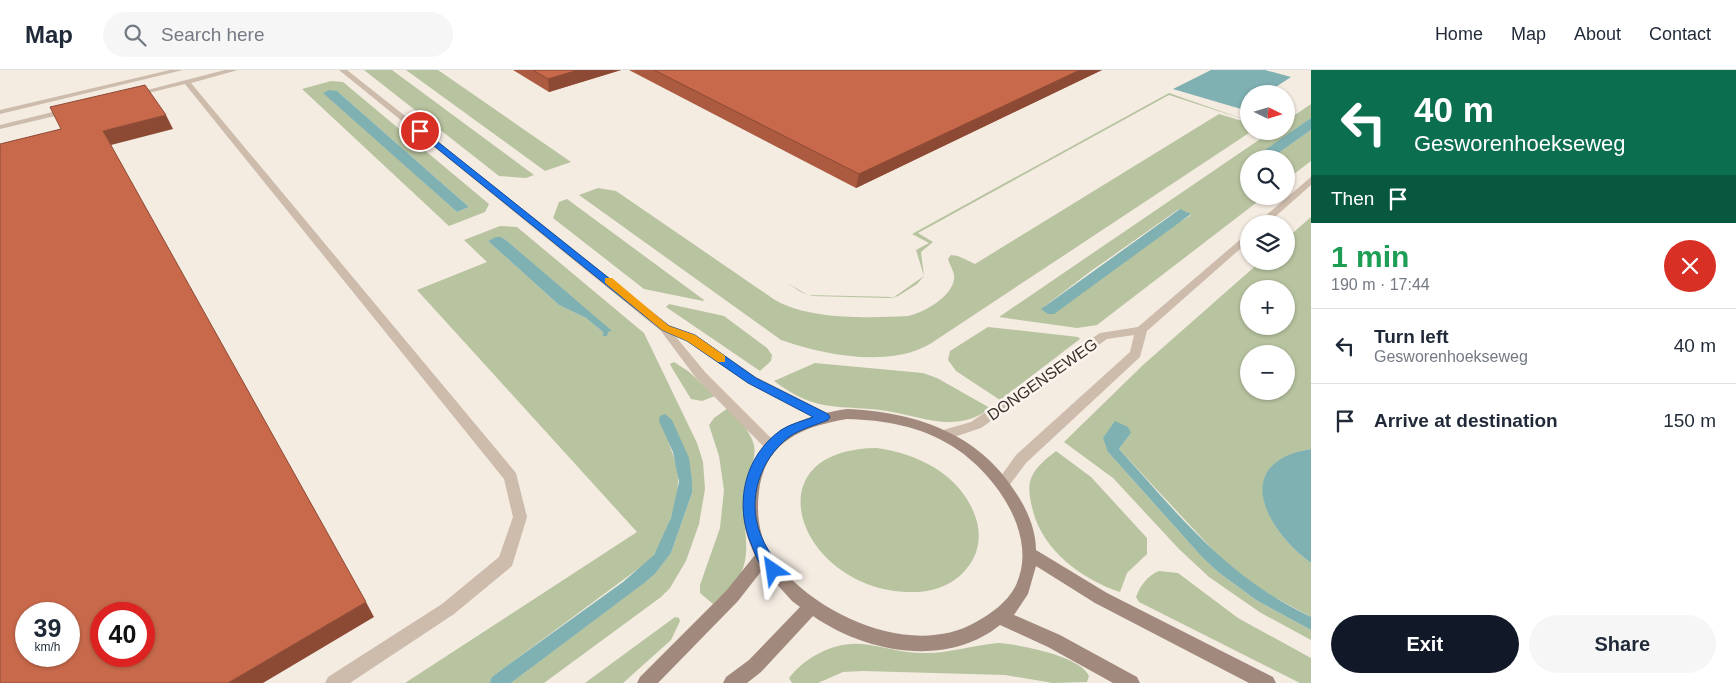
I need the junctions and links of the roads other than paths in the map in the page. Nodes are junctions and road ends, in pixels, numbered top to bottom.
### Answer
1 (234, 70) edge
2 (343, 70) edge
3 (183, 76) edge
4 (119, 98) edge
5 (82, 107) edge
6 (0, 112) edge
7 (0, 127) edge
8 (1311, 180) edge
9 (1272, 215) edge
10 (1240, 243) edge
11 (665, 328) junction
12 (1141, 330) junction
13 (824, 417) junction
14 (945, 435) junction
15 (772, 445) junction
16 (1003, 483) junction
17 (1030, 554) junction
18 (763, 557) junction
19 (810, 608) junction
20 (1001, 617) junction
21 (334, 683) edge
22 (646, 683) edge
23 (732, 683) edge
24 (1131, 683) edge
25 (1267, 683) edge

1 - 3 street
2 - 11 street
3 - 4 street
3 - 6 street
3 - 21 street
5 - 7 street
8 - 9 street
10 - 12 street
11 - 13 street
11 - 15 street
12 - 14 street, DONGENSEWEG
12 - 16 street
13 - 14 street
13 - 15 street
14 - 16 street
15 - 18 street
16 - 17 street
17 - 20 street
17 - 25 street
18 - 19 street
18 - 22 street
19 - 20 street
19 - 23 street
20 - 24 street

